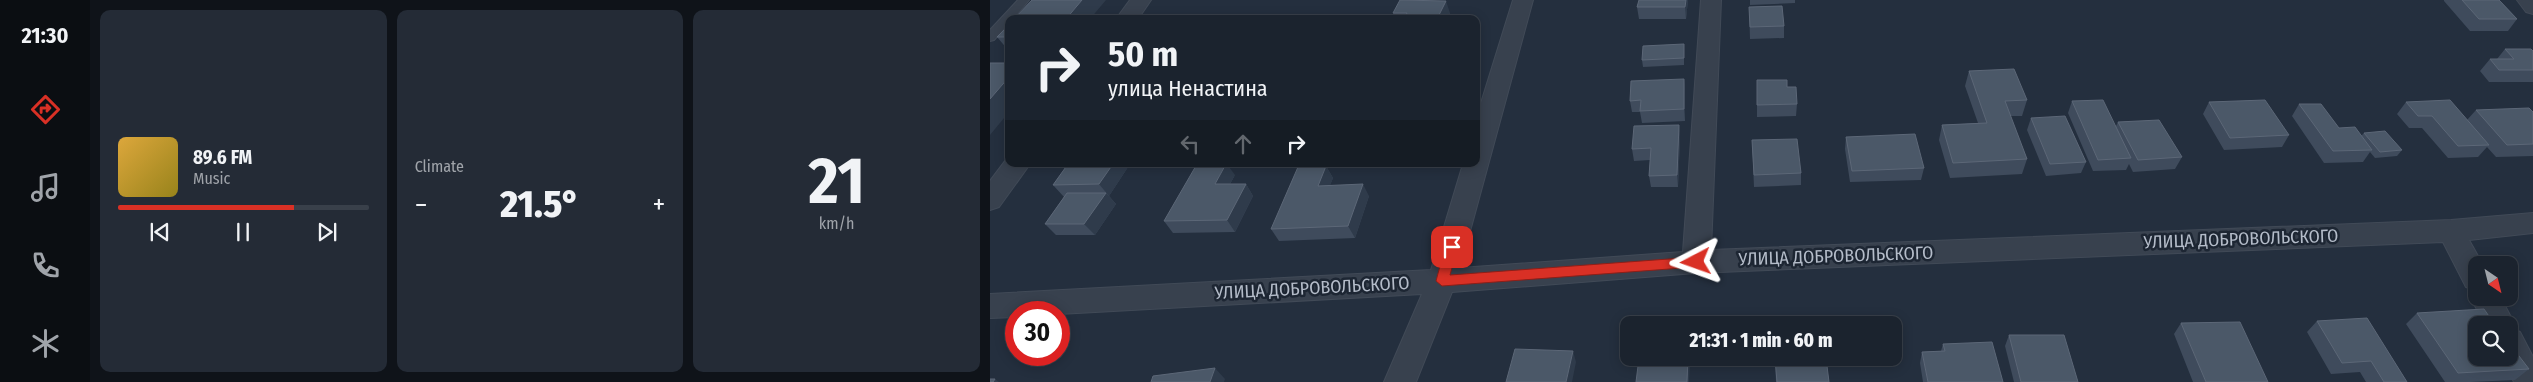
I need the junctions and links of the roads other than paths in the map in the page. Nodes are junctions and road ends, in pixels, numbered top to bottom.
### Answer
1 (1024, 0) edge
2 (1141, 0) edge
3 (1522, 0) edge
4 (1711, 0) edge
5 (2527, 0) edge
6 (2533, 8) edge
7 (1011, 15) edge
8 (1130, 15) edge
9 (1005, 21) edge
10 (990, 38) edge
11 (1480, 148) edge
12 (1015, 167) edge
13 (1475, 167) edge
14 (990, 200) edge
15 (2533, 223) edge
16 (2451, 231) junction
17 (1696, 262) junction
18 (2468, 264) edge
19 (1442, 281) junction
20 (990, 306) edge
21 (2518, 359) edge
22 (1400, 382) edge
23 (2530, 382) edge

1 - 7 lane
2 - 8 street
3 - 11 street
4 - 17 street
5 - 6 street
9 - 10 lane
12 - 14 street
13 - 19 street
15 - 16 street, УЛИЦА ДОБРОВОЛЬСКОГО
16 - 17 street, УЛИЦА ДОБРОВОЛЬСКОГО
16 - 18 street
17 - 19 street, УЛИЦА ДОБРОВОЛЬСКОГО
19 - 20 street, УЛИЦА ДОБРОВОЛЬСКОГО
19 - 22 street
21 - 23 street

